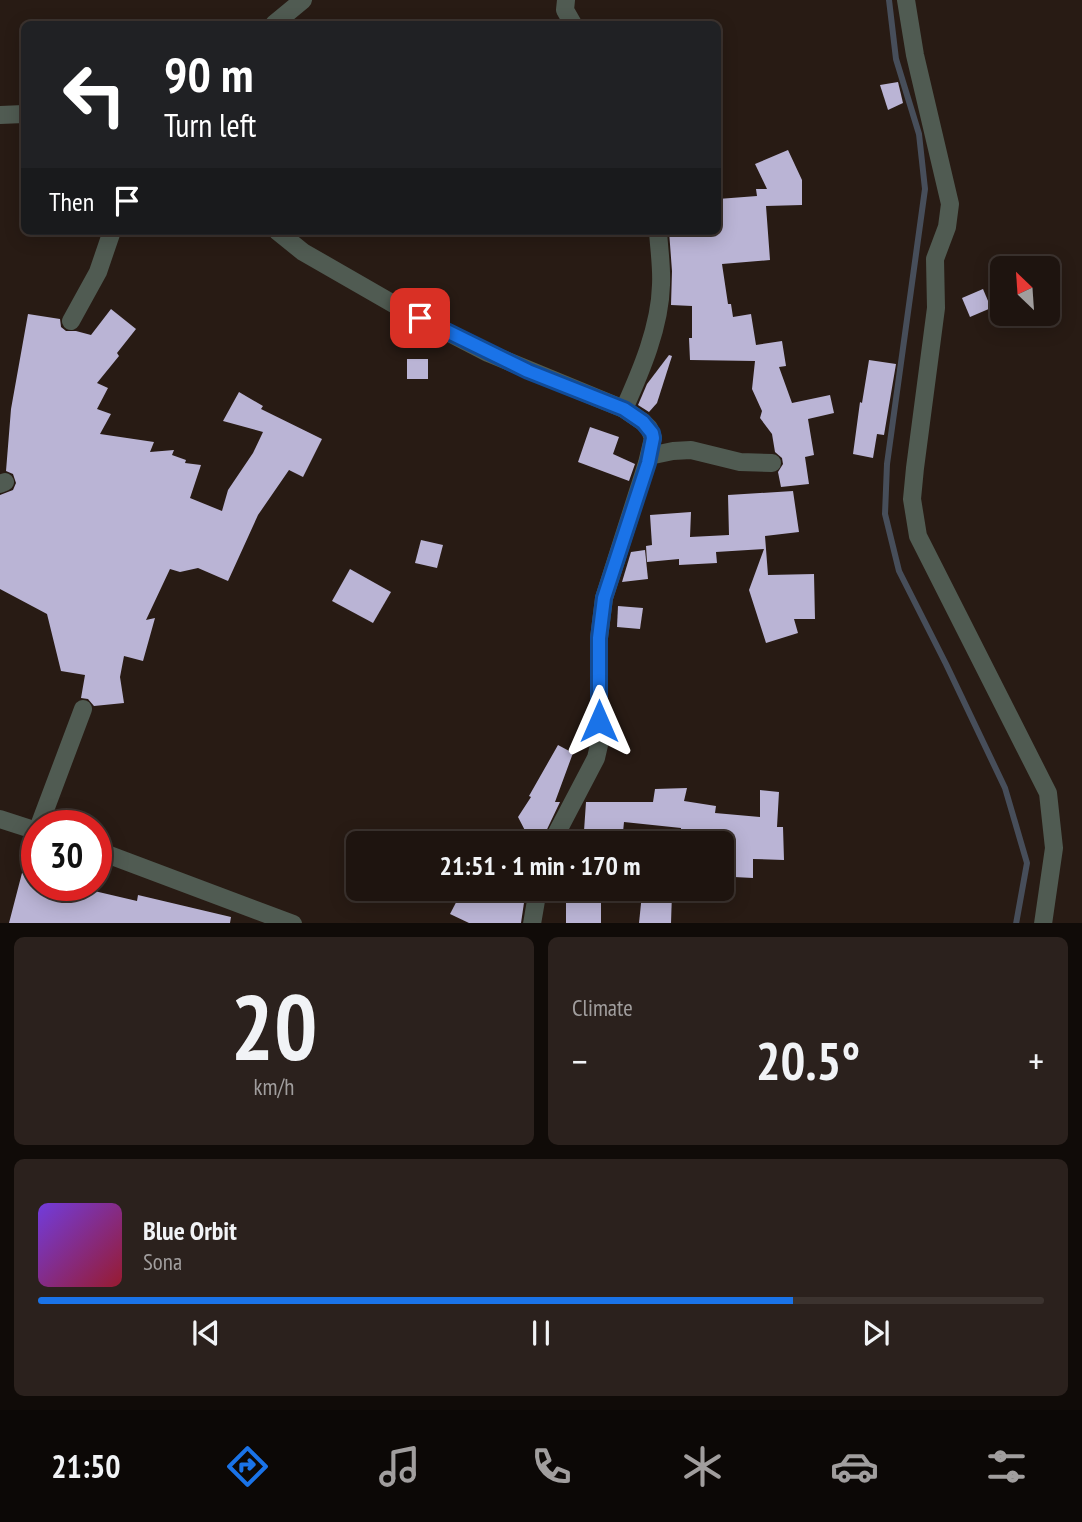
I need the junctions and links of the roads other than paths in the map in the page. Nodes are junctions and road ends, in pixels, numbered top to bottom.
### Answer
1 (303, 0) edge
2 (566, 0) edge
3 (906, 0) edge
4 (278, 21) edge
5 (571, 21) edge
6 (21, 114) edge
7 (0, 115) edge
8 (111, 235) edge
9 (282, 235) edge
10 (658, 235) edge
11 (71, 321) dead end
12 (624, 409) junction
13 (649, 456) junction
14 (772, 463) dead end
15 (83, 709) dead end
16 (45, 810) edge
17 (0, 819) edge
18 (21, 826) edge
19 (557, 831) edge
20 (112, 856) edge
21 (536, 901) edge
22 (293, 923) edge
23 (532, 923) edge
24 (1043, 923) edge

1 - 4 street
2 - 5 street
3 - 24 street
6 - 7 street
8 - 11 street
9 - 12 street
10 - 12 street
12 - 13 street
13 - 14 street
13 - 19 street
15 - 16 street
17 - 18 street
20 - 22 street
21 - 23 street

